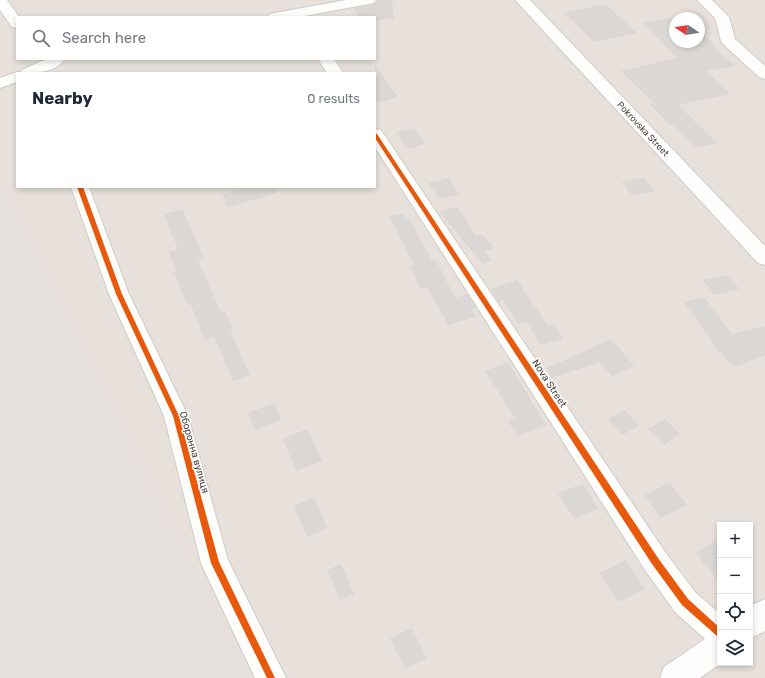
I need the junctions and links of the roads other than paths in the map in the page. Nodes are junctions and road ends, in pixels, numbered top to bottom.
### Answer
1 (281, 0) edge
2 (369, 0) edge
3 (522, 0) edge
4 (704, 0) edge
5 (1, 3) edge
6 (297, 15) edge
7 (286, 16) edge
8 (16, 23) edge
9 (55, 60) edge
10 (327, 60) edge
11 (37, 69) edge
12 (334, 72) edge
13 (765, 74) edge
14 (16, 77) edge
15 (0, 83) edge
16 (376, 136) edge
17 (80, 188) edge
18 (765, 258) edge
19 (765, 613) edge
20 (753, 622) edge
21 (717, 630) edge
22 (717, 648) edge
23 (271, 678) edge
24 (675, 678) edge

1 - 6 street
2 - 6 street
3 - 18 street, Pokrovska Street
4 - 13 street
5 - 8 street
6 - 7 street
9 - 11 street
10 - 12 street
14 - 15 street
16 - 21 street, Nova Street
17 - 23 street, Оборонна вулиця
19 - 20 street
22 - 24 street

